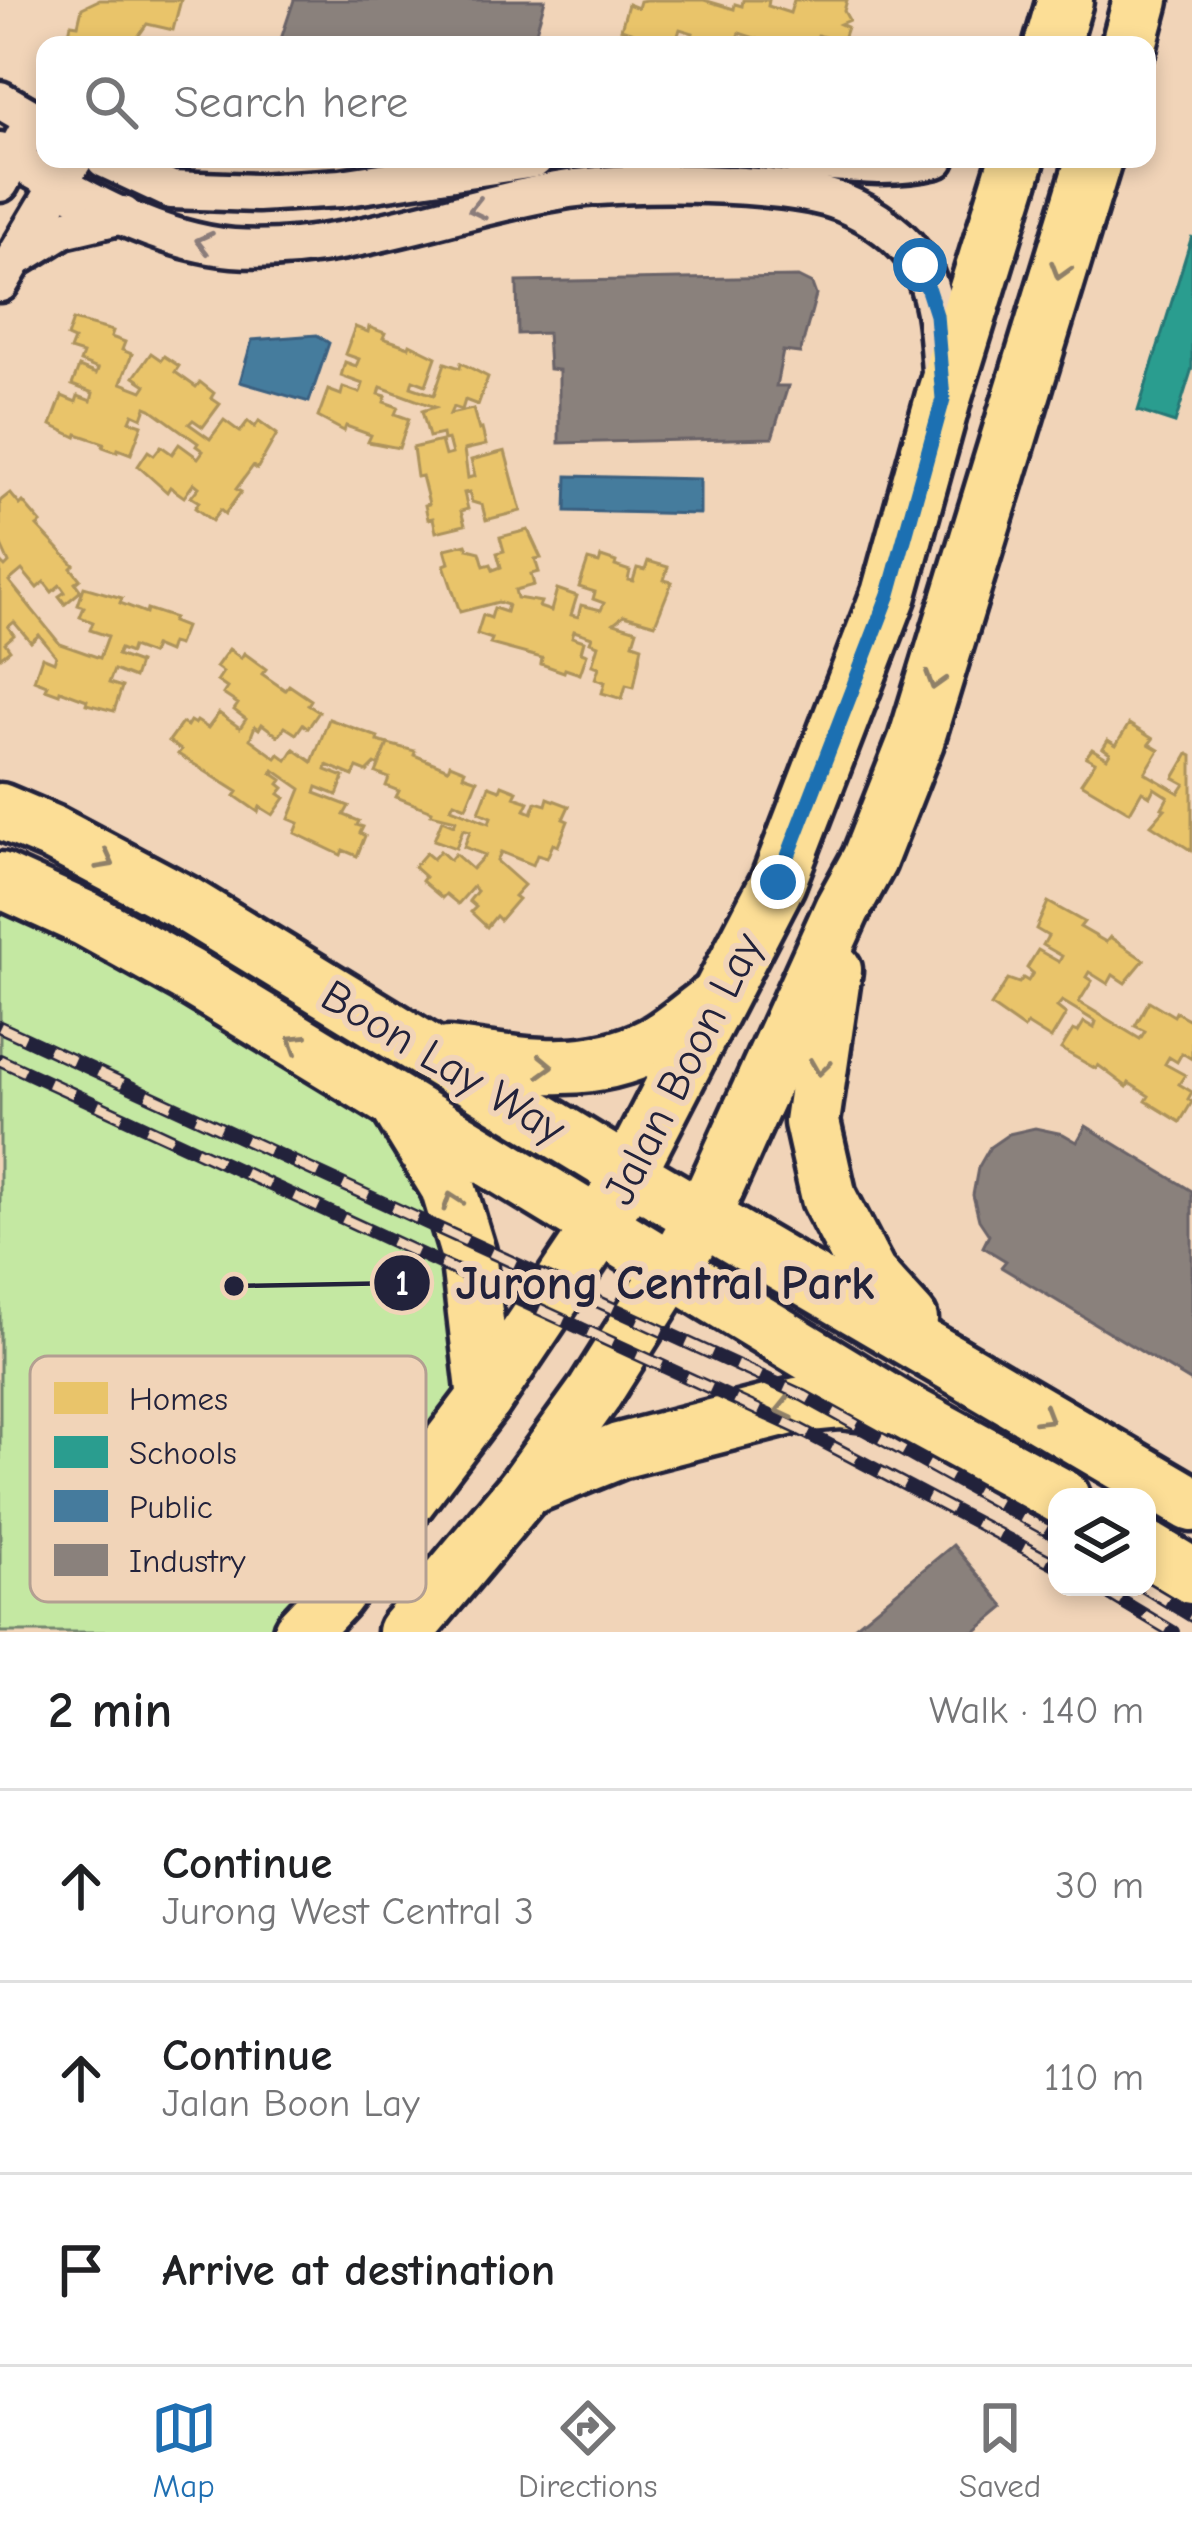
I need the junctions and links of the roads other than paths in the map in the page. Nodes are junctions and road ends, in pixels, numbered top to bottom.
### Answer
1 (1065, 0) edge
2 (1141, 0) edge
3 (1055, 36) edge
4 (1131, 36) edge
5 (0, 100) edge
6 (36, 121) edge
7 (36, 127) edge
8 (4, 164) edge
9 (124, 168) edge
10 (474, 168) edge
11 (1014, 168) edge
12 (1091, 168) edge
13 (67, 172) edge
14 (123, 215) junction
15 (7, 272) edge
16 (943, 399) junction
17 (0, 811) edge
18 (0, 880) edge
19 (842, 909) junction
20 (719, 996) junction
21 (429, 1052) junction
22 (396, 1103) junction
23 (629, 1175) junction
24 (703, 1216) junction
25 (600, 1227) junction
26 (673, 1268) junction
27 (944, 1357) junction
28 (485, 1399) junction
29 (899, 1408) junction
30 (426, 1476) edge
31 (525, 1489) junction
32 (1048, 1489) edge
33 (1192, 1504) edge
34 (1156, 1554) edge
35 (1192, 1576) edge
36 (329, 1602) edge
37 (301, 1632) edge
38 (405, 1632) edge

1 - 3 main road
2 - 4 main road
5 - 6 street
7 - 8 street
8 - 13 street
9 - 10 street
11 - 16 main road, Jalan Boon Lay
12 -> 19 main road, Jalan Boon Lay
13 - 14 street
13 - 15 street
14 - 15 street
16 -> 14 street
16 - 20 main road, Jalan Boon Lay
17 -> 21 main road, Boon Lay Way
22 -> 18 main road, Boon Lay Way
19 - 24 main road, Jalan Boon Lay
19 -> 27 main road
21 -> 20 main road
20 - 23 main road, Jalan Boon Lay
21 - 23 main road, Boon Lay Way
22 - 25 main road, Boon Lay Way
28 -> 22 main road
23 - 24 main road, Boon Lay Way
23 - 25 main road, Jalan Boon Lay
24 - 26 main road, Jalan Boon Lay
24 - 27 main road, Boon Lay Way
25 - 26 main road, Boon Lay Way
25 - 28 main road, Jalan Boon Lay
26 - 29 main road, Boon Lay Way
26 - 31 main road, Jalan Boon Lay
27 -> 33 main road, Boon Lay Way
28 - 30 main road, Jalan Boon Lay
29 -> 31 main road
29 - 32 main road, Boon Lay Way
31 - 38 main road, Jalan Boon Lay
34 - 35 main road
36 - 37 main road, Jalan Boon Lay

